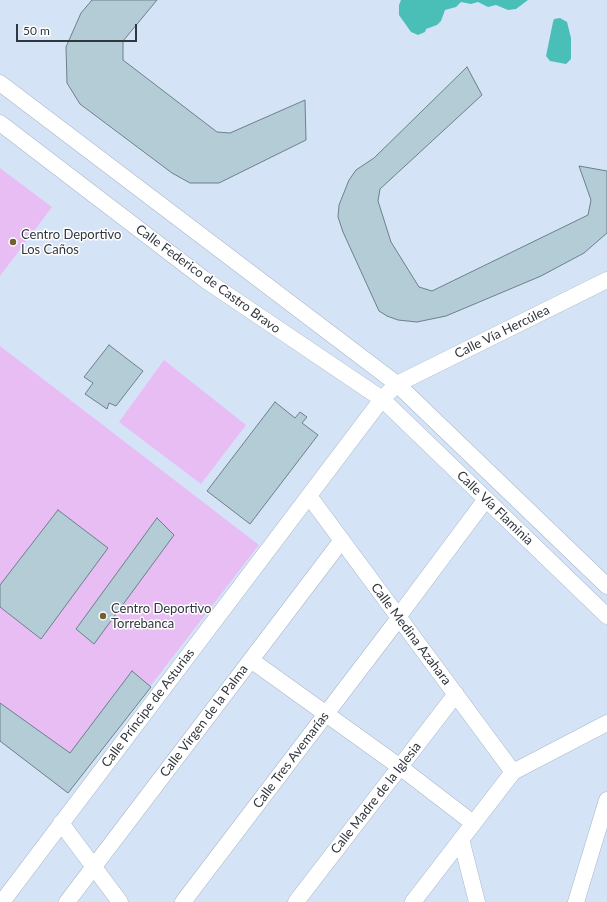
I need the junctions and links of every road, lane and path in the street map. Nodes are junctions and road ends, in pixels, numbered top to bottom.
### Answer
1 (0, 83) edge
2 (0, 123) edge
3 (607, 280) edge
4 (397, 384) junction
5 (382, 399) junction
6 (309, 496) junction
7 (486, 499) junction
8 (342, 540) junction
9 (607, 586) edge
10 (607, 616) edge
11 (399, 617) junction
12 (251, 660) junction
13 (456, 694) junction
14 (326, 714) junction
15 (607, 723) edge
16 (400, 767) junction
17 (513, 772) junction
18 (606, 807) edge
19 (61, 823) junction
20 (473, 823) junction
21 (461, 839) junction
22 (94, 867) junction
23 (2, 902) edge
24 (67, 902) edge
25 (120, 902) edge
26 (183, 902) edge
27 (296, 902) edge
28 (413, 902) edge
29 (477, 902) edge
30 (576, 902) edge

1 - 4 street, Calle Vía Flaminia
2 - 5 street, Calle Federico de Castro Bravo
3 - 4 street, Calle Vía Hercúlea
4 - 5 street, Calle Vía Hercúlea
4 - 9 street, Calle Vía Flaminia
5 - 6 street, Calle Príncipe de Asturias
5 - 7 street, Calle Vía Flaminia
6 - 8 street, Calle Medina Azahara
6 - 19 street, Calle Príncipe de Asturias
7 - 10 street, Calle Vía Flaminia
7 - 11 street, Calle Tres Avemarías
8 - 11 street, Calle Medina Azahara
8 - 12 street, Calle Virgen de la Palma
11 - 13 street, Calle Medina Azahara
11 - 14 street, Calle Tres Avemarías
12 - 14 street
12 - 22 street, Calle Virgen de la Palma
13 - 16 street, Calle Madre de la Iglesia
13 - 17 street, Calle Medina Azahara
14 - 16 street
14 - 26 street, Calle Tres Avemarías
15 - 17 street
16 - 20 street
16 - 27 street, Calle Madre de la Iglesia
17 - 20 street
18 - 30 street
19 - 22 street
19 - 23 street, Calle Príncipe de Asturias
20 - 21 street
21 - 28 street
21 - 29 street
22 - 24 street, Calle Virgen de la Palma
22 - 25 street

